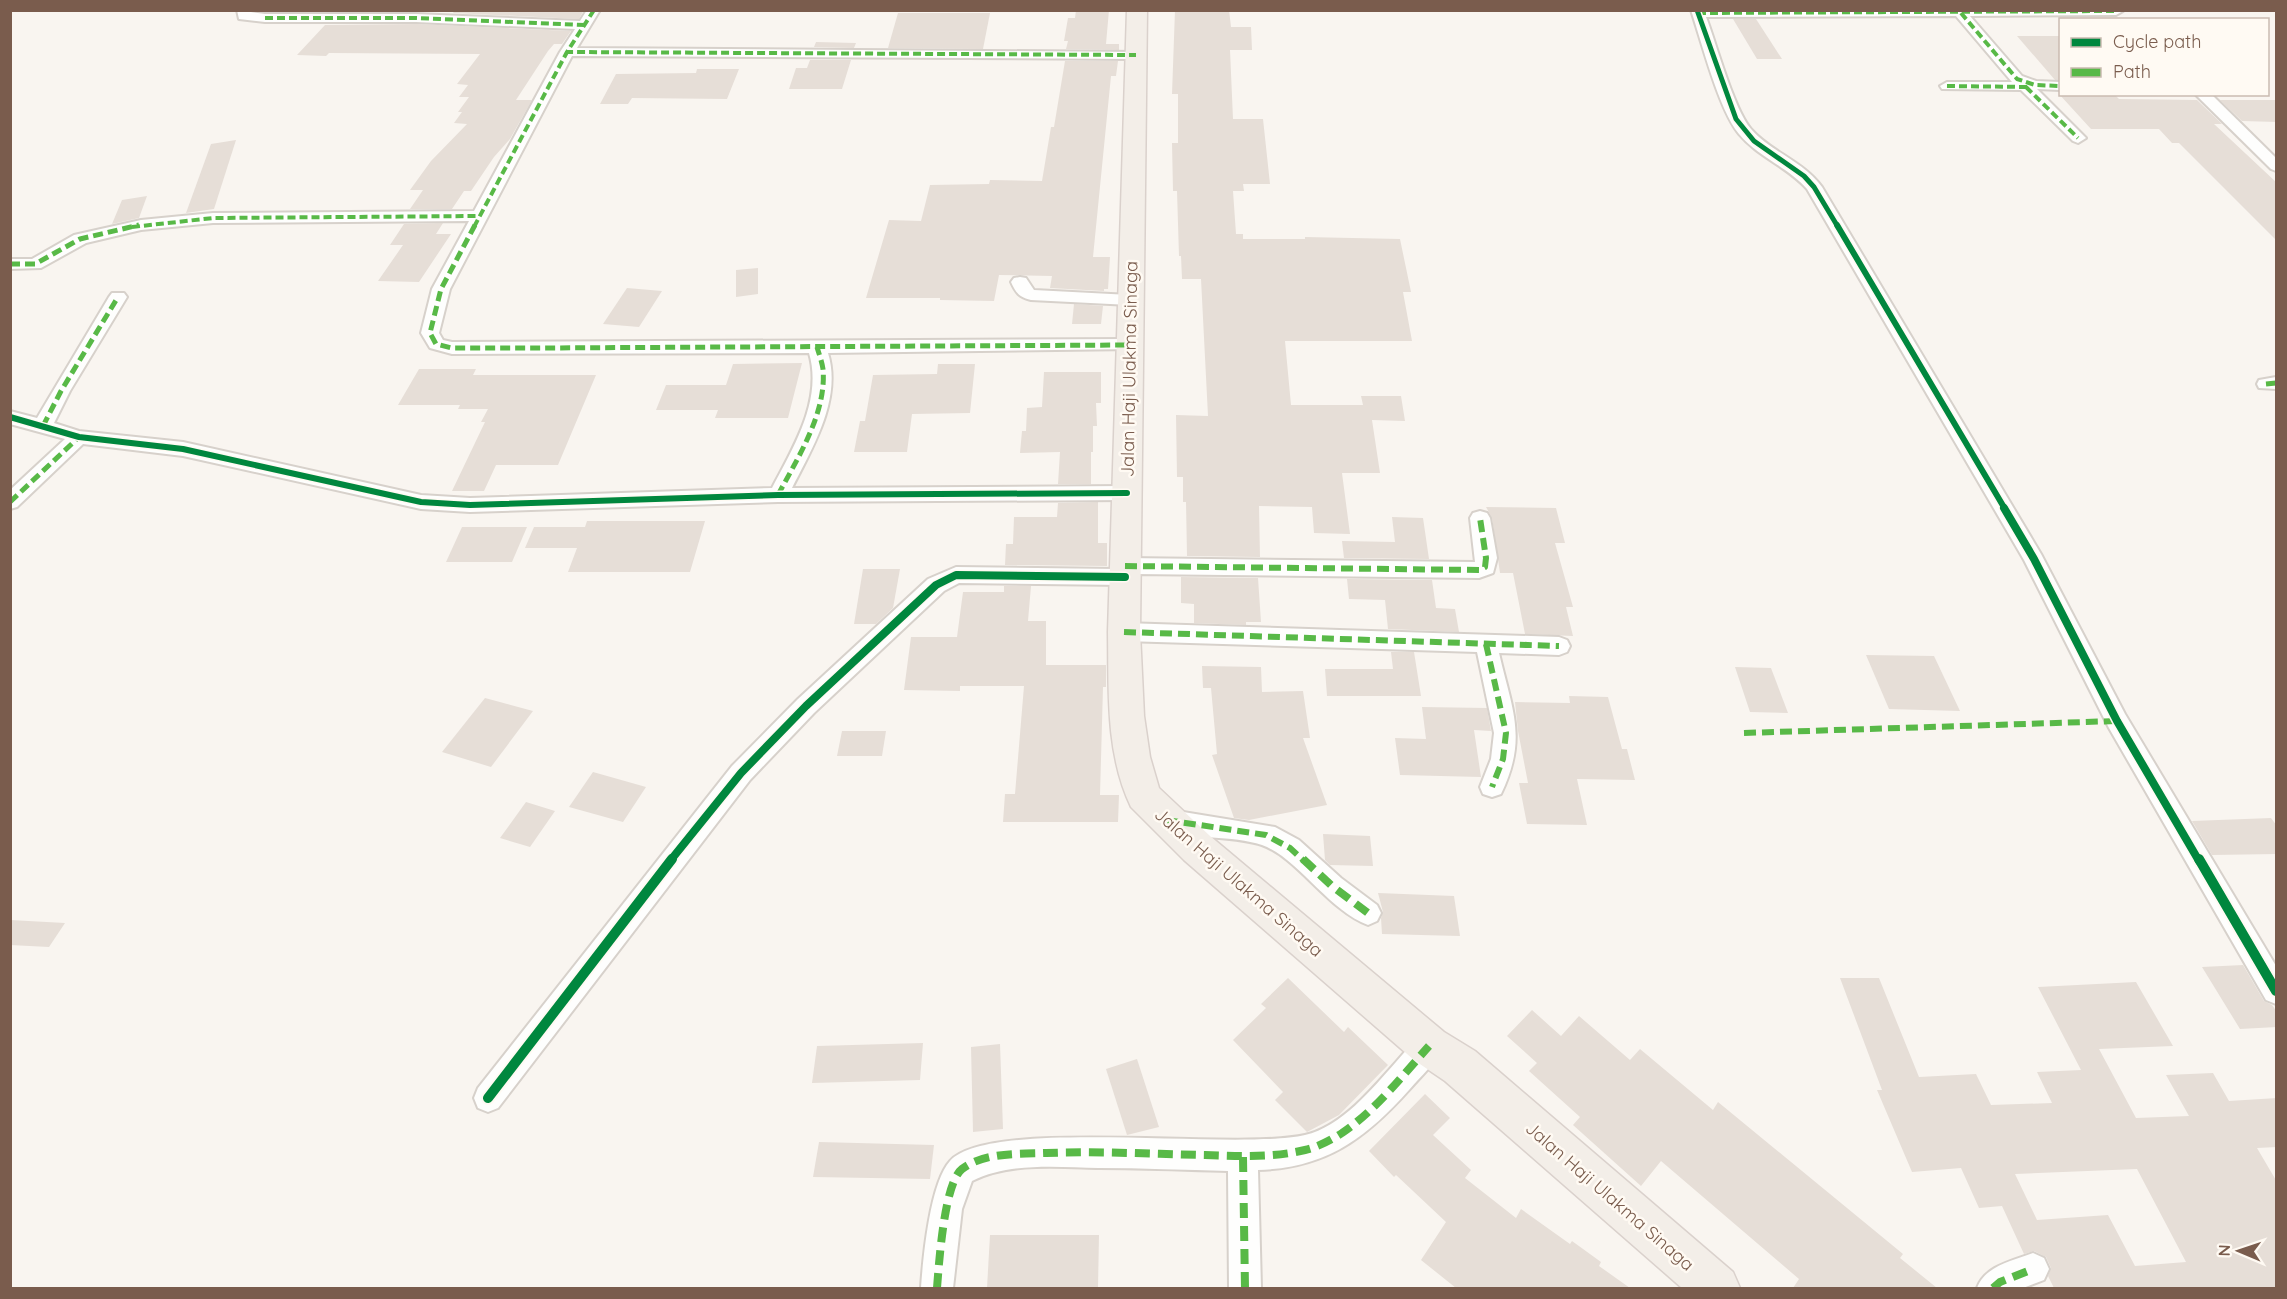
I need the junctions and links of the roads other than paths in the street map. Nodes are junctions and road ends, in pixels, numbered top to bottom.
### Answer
1 (244, 10) edge
2 (594, 10) edge
3 (1137, 10) edge
4 (1697, 12) edge
5 (1912, 12) edge
6 (1961, 14) junction
7 (2119, 14) edge
8 (585, 25) junction
9 (567, 52) junction
10 (1136, 55) junction
11 (1947, 86) dead end
12 (2030, 86) junction
13 (2059, 86) edge
14 (2204, 96) edge
15 (2078, 138) dead end
16 (2277, 166) edge
17 (479, 216) junction
18 (10, 264) edge
19 (1020, 282) dead end
20 (118, 297) dead end
21 (1131, 300) junction
22 (1130, 345) junction
23 (817, 347) junction
24 (10, 417) edge
25 (43, 426) junction
26 (80, 437) junction
27 (1127, 493) junction
28 (778, 495) junction
29 (10, 502) edge
30 (1480, 518) dead end
31 (1125, 571) junction
32 (1124, 633) junction
33 (1486, 644) junction
34 (1559, 646) dead end
35 (1492, 787) dead end
36 (1166, 820) junction
37 (1368, 913) dead end
38 (2277, 991) edge
39 (1429, 1046) junction
40 (488, 1098) dead end
41 (1243, 1157) junction
42 (2033, 1269) dead end
43 (937, 1288) edge
44 (1245, 1288) edge
45 (1718, 1288) edge
46 (1993, 1288) edge

1 - 8 street
2 - 8 street
3 - 10 main road, Jalan Haji Ulakma Sinaga
4 - 5 street
4 - 38 street
5 - 6 street
6 - 7 street
6 - 12 street
8 - 9 street
9 - 10 street
9 - 17 street
10 - 21 main road, Jalan Haji Ulakma Sinaga
11 - 12 street
12 - 13 street
12 - 15 street
14 - 16 street
17 - 18 street
17 - 23 street
19 - 21 street
20 - 25 street
21 - 22 main road, Jalan Haji Ulakma Sinaga
22 - 23 street
22 - 27 main road, Jalan Haji Ulakma Sinaga
23 - 28 street
24 - 25 street
25 - 26 street
26 - 28 street
26 - 29 street
27 - 28 street
27 - 31 main road, Jalan Haji Ulakma Sinaga
30 - 31 street
31 - 32 main road, Jalan Haji Ulakma Sinaga
31 - 40 street
32 - 33 street
32 - 36 main road, Jalan Haji Ulakma Sinaga
33 - 34 street
33 - 35 street
36 - 37 street
36 - 39 main road, Jalan Haji Ulakma Sinaga
39 - 41 street
39 - 45 main road, Jalan Haji Ulakma Sinaga
41 - 43 street
41 - 44 street
42 - 46 street

